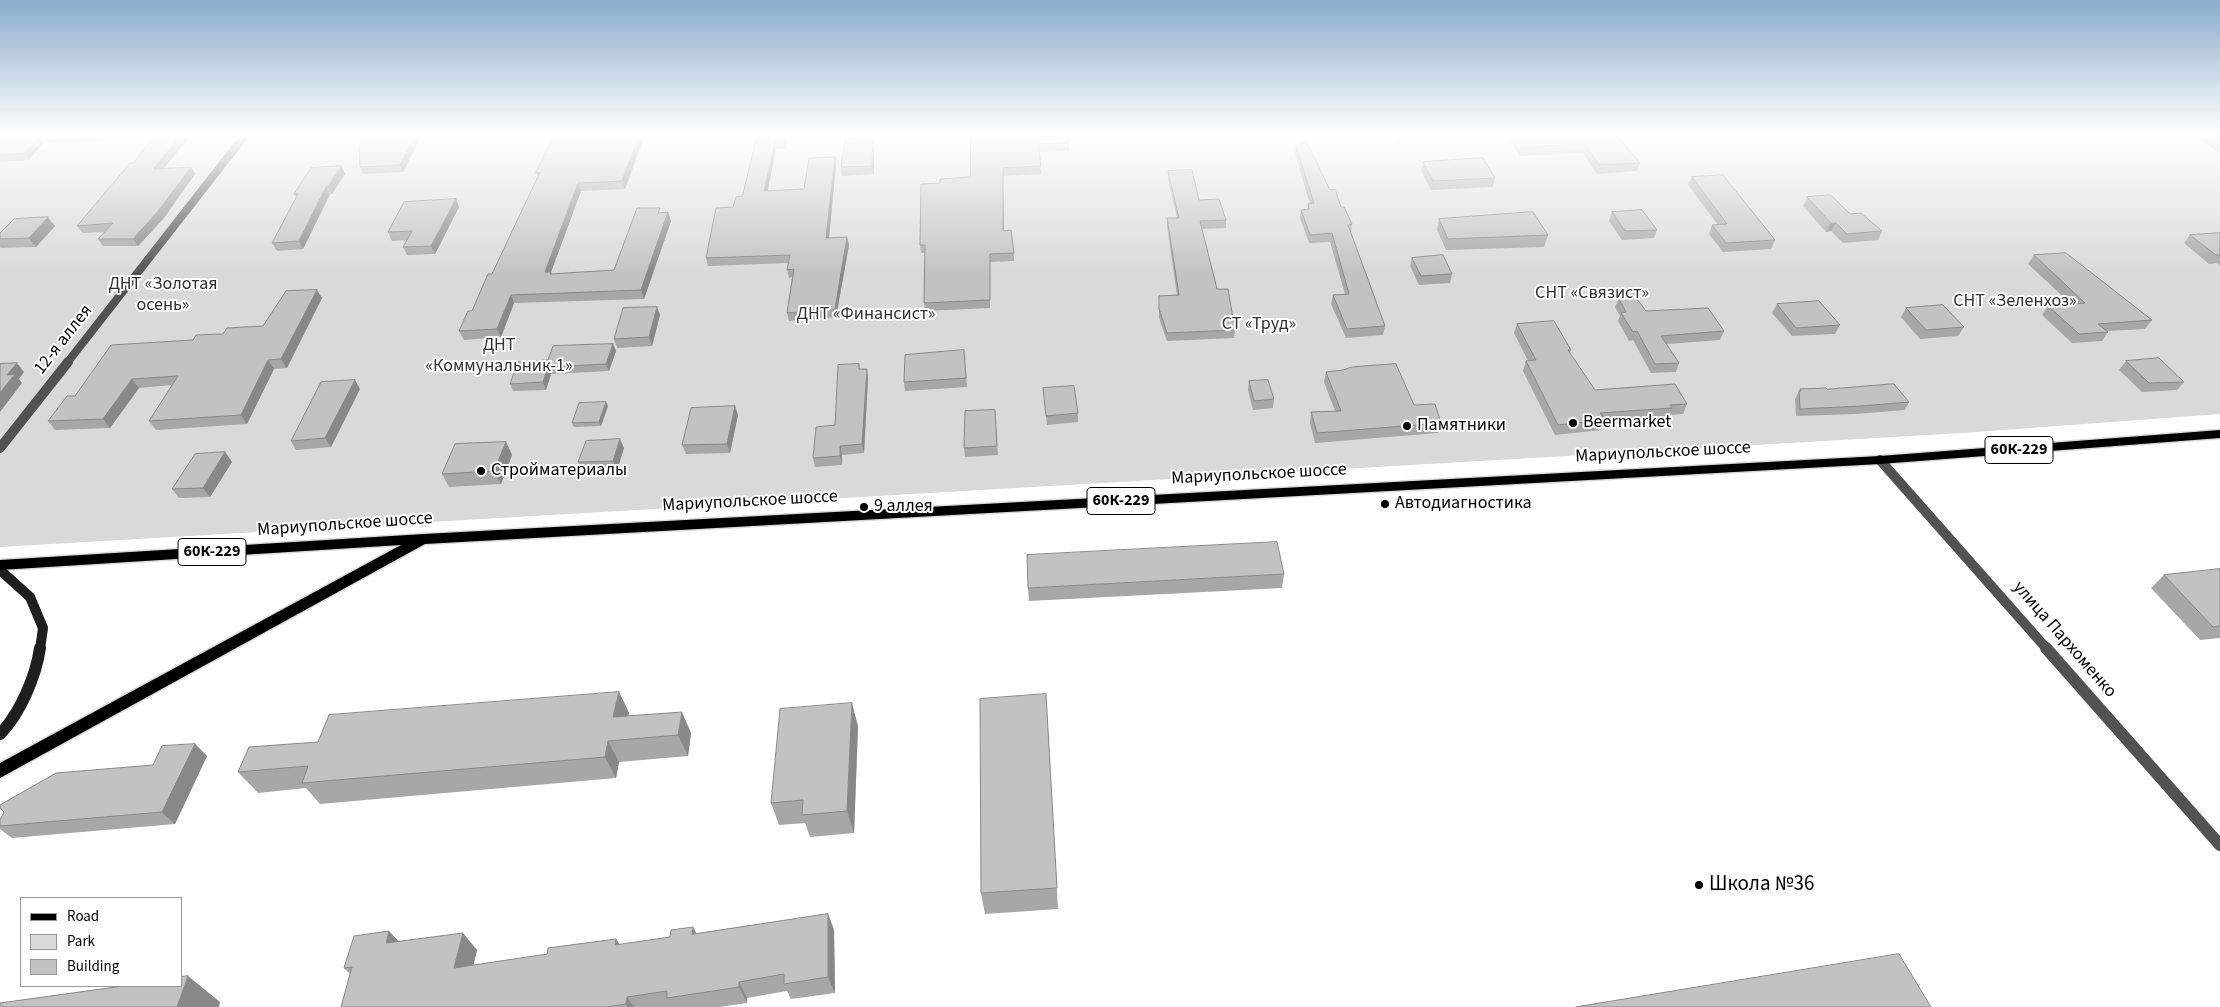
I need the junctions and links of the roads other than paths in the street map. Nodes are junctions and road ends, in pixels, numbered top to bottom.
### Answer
1 (209, 181) edge
2 (2220, 434) edge
3 (0, 448) edge
4 (1880, 460) junction
5 (424, 539) junction
6 (0, 565) edge
7 (0, 570) edge
8 (0, 734) edge
9 (0, 771) edge
10 (2220, 845) edge

1 - 3 street, 12-я аллея
2 - 4 main road, Мариупольское шоссе / 60К-229
4 - 5 main road, Мариупольское шоссе / 60К-229
4 - 10 street, улица Пархоменко
5 - 6 main road, Мариупольское шоссе / 60К-229
5 - 9 main road
7 - 8 main road

